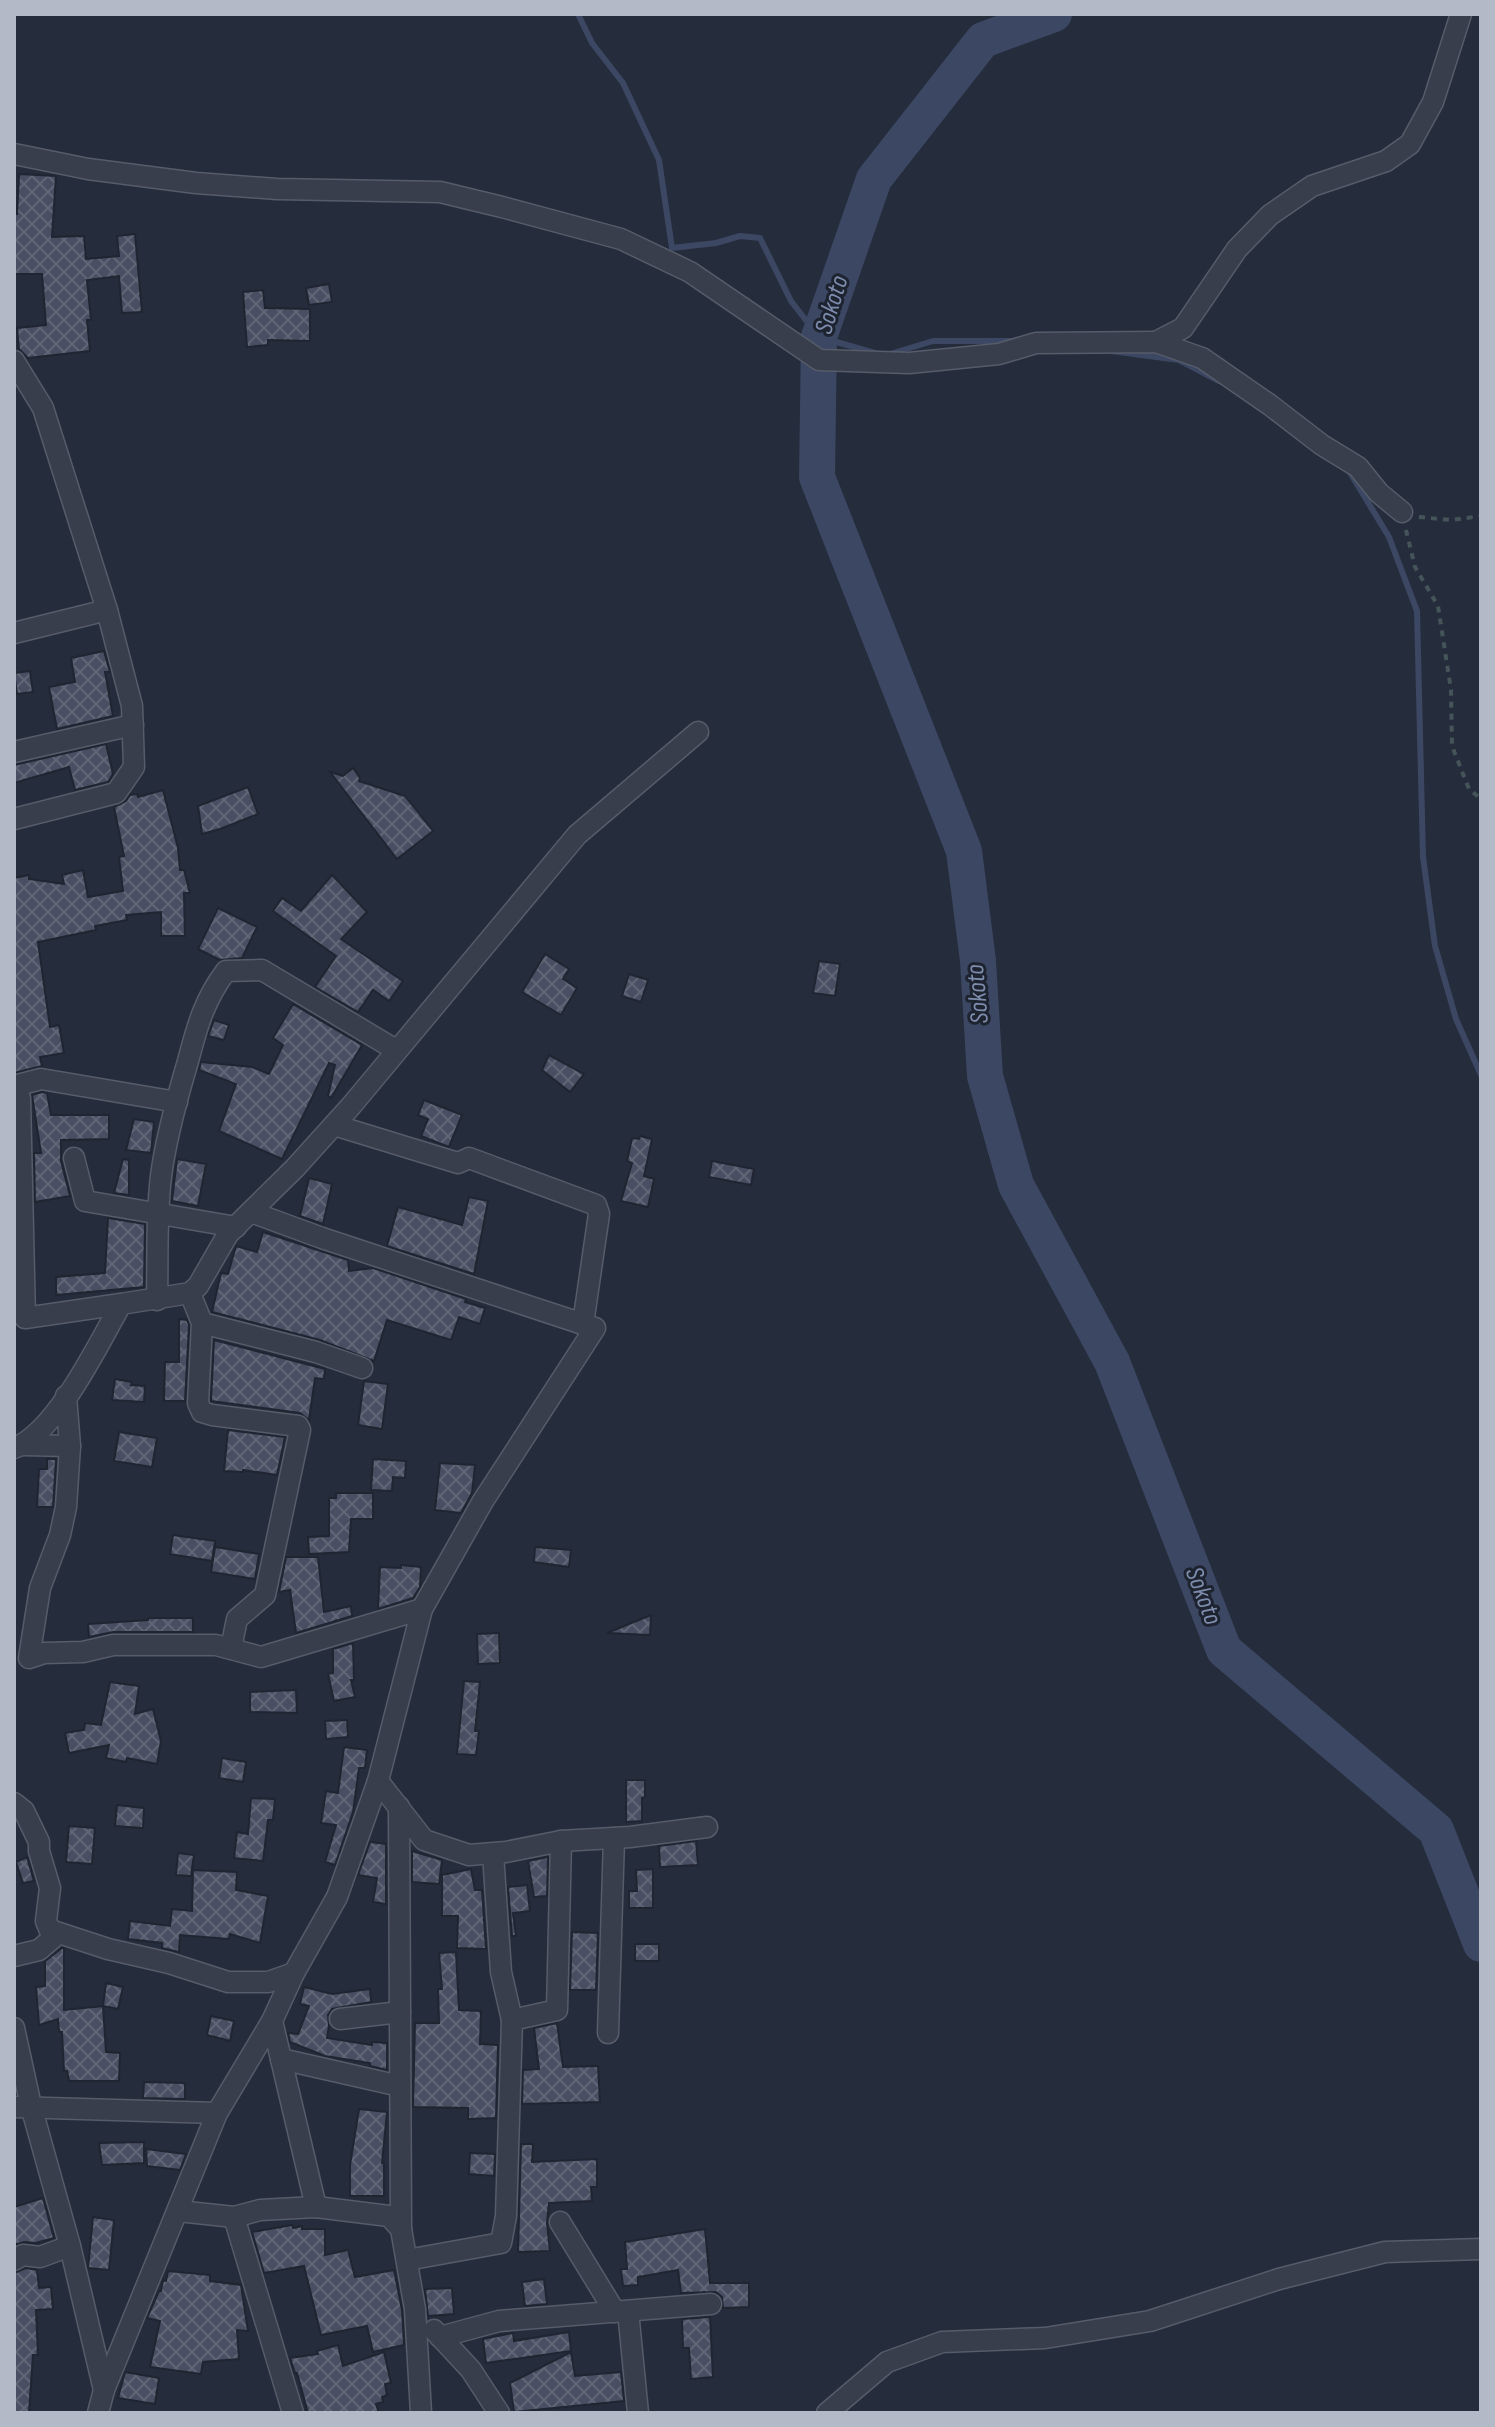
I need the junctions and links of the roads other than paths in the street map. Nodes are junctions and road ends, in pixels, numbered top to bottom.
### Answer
1 (1461, 14) edge
2 (14, 154) edge
3 (1156, 342) junction
4 (14, 361) edge
5 (1402, 512) road end
6 (107, 610) junction
7 (14, 633) edge
8 (133, 725) junction
9 (698, 732) dead end
10 (14, 752) edge
11 (14, 819) edge
12 (396, 1050) junction
13 (14, 1087) edge
14 (177, 1102) junction
15 (334, 1125) junction
16 (74, 1158) dead end
17 (251, 1212) junction
18 (158, 1213) junction
19 (236, 1227) junction
20 (190, 1293) junction
21 (157, 1300) junction
22 (121, 1304) junction
23 (20, 1319) edge
24 (202, 1323) junction
25 (583, 1324) junction
26 (362, 1368) dead end
27 (66, 1396) junction
28 (18, 1446) edge
29 (70, 1446) junction
30 (422, 1609) junction
31 (231, 1648) junction
32 (378, 1781) junction
33 (14, 1803) edge
34 (399, 1807) junction
35 (707, 1827) dead end
36 (614, 1838) junction
37 (561, 1841) junction
38 (493, 1854) junction
39 (50, 1930) junction
40 (14, 1956) edge
41 (294, 1973) junction
42 (400, 2012) junction
43 (340, 2019) dead end
44 (512, 2020) junction
45 (272, 2021) junction
46 (14, 2028) edge
47 (608, 2033) dead end
48 (281, 2059) junction
49 (400, 2086) junction
50 (22, 2106) edge
51 (217, 2113) junction
52 (316, 2207) junction
53 (178, 2211) junction
54 (234, 2217) junction
55 (560, 2222) dead end
56 (401, 2229) junction
57 (70, 2246) junction
58 (1481, 2249) edge
59 (14, 2260) edge
60 (407, 2260) junction
61 (711, 2304) dead end
62 (415, 2309) junction
63 (622, 2312) junction
64 (440, 2337) junction
65 (104, 2390) junction
66 (98, 2413) edge
67 (293, 2413) edge
68 (421, 2413) edge
69 (499, 2413) edge
70 (638, 2413) edge
71 (827, 2413) edge

1 - 3 street
2 - 3 street
3 - 5 street
4 - 6 street
6 - 7 street
6 - 8 street
8 - 10 street
8 - 11 street
9 - 12 street
12 - 14 street
12 - 15 street
13 - 14 street
13 - 23 street
14 - 18 street
15 - 17 street
15 - 25 street
16 - 18 street
17 - 19 street
17 - 25 street
18 - 19 street
18 - 21 street
19 - 20 street
20 - 21 street
20 - 24 street
21 - 22 street
22 - 23 street
22 - 27 street
24 - 26 street
24 - 31 street
25 - 30 street
27 - 28 street
27 - 29 street
28 - 29 street
29 - 31 street
30 - 31 street
30 - 32 street
32 - 34 street
32 - 41 street
33 - 39 street
34 - 38 street
34 - 42 street
35 - 36 street
36 - 37 street
36 - 47 street
37 - 38 street
37 - 44 street
38 - 44 street
39 - 40 street
39 - 41 street
41 - 45 street
42 - 43 street
42 - 49 street
44 - 60 street
45 - 48 street
45 - 51 street
46 - 50 street
48 - 49 street
48 - 52 street
49 - 56 street
50 - 51 street
50 - 57 street
51 - 53 street
52 - 54 street
52 - 56 street
53 - 54 street
53 - 65 street
54 - 67 street
55 - 63 street
56 - 60 street
57 - 59 street
57 - 65 street
58 - 71 street
60 - 62 street
61 - 63 street
62 - 64 street
62 - 68 street
63 - 64 street
63 - 70 street
64 - 69 street
65 - 66 street

